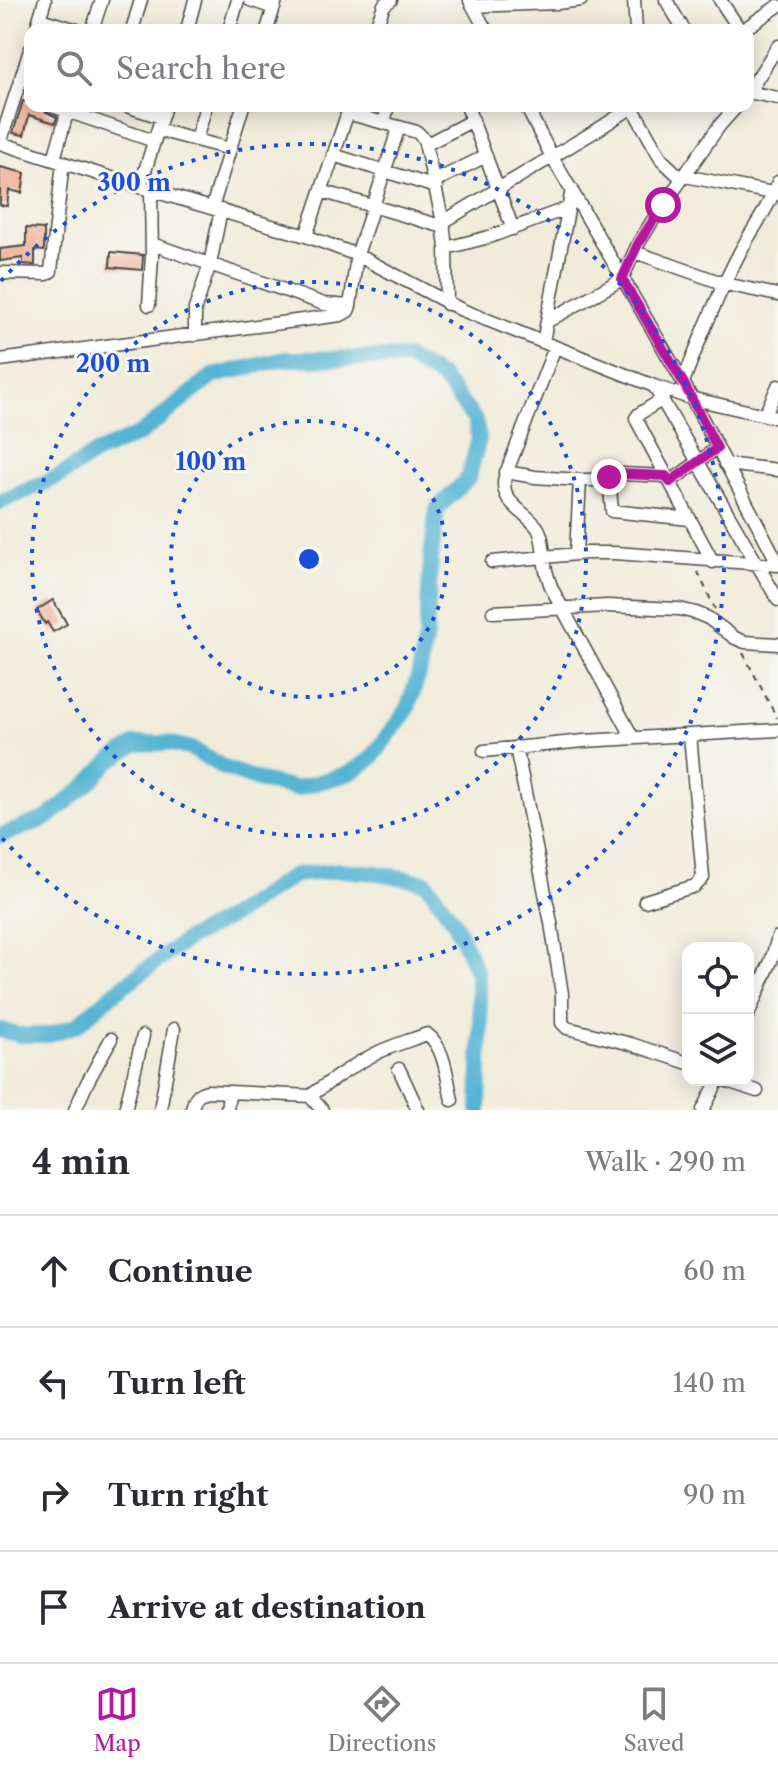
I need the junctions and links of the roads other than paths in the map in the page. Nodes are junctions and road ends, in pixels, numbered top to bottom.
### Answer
1 (45, 0) edge
2 (102, 0) edge
3 (141, 0) edge
4 (195, 0) edge
5 (238, 0) edge
6 (250, 0) edge
7 (391, 0) edge
8 (581, 0) edge
9 (634, 0) edge
10 (666, 0) edge
11 (721, 1) edge
12 (524, 2) edge
13 (557, 2) edge
14 (471, 3) edge
15 (275, 4) edge
16 (778, 6) edge
17 (38, 24) edge
18 (94, 24) edge
19 (134, 24) edge
20 (189, 24) edge
21 (231, 24) edge
22 (269, 24) edge
23 (377, 24) edge
24 (483, 24) edge
25 (636, 24) edge
26 (680, 24) edge
27 (737, 24) edge
28 (750, 24) edge
29 (778, 46) edge
30 (24, 69) edge
31 (754, 84) edge
32 (754, 94) edge
33 (16, 95) junction
34 (24, 97) edge
35 (778, 98) edge
36 (67, 112) edge
37 (91, 112) edge
38 (138, 112) edge
39 (204, 112) edge
40 (241, 112) edge
41 (348, 112) edge
42 (354, 112) edge
43 (387, 112) edge
44 (470, 112) edge
45 (529, 112) edge
46 (625, 112) edge
47 (636, 112) edge
48 (732, 112) edge
49 (473, 120) junction
50 (384, 123) junction
51 (160, 124) edge
52 (399, 127) junction
53 (196, 140) junction
54 (427, 144) junction
55 (230, 149) junction
56 (333, 155) junction
57 (486, 156) junction
58 (552, 157) junction
59 (58, 160) junction
60 (384, 171) junction
61 (684, 177) junction
62 (435, 184) junction
63 (146, 189) junction
64 (499, 189) junction
65 (572, 189) junction
66 (777, 190) edge
67 (321, 191) junction
68 (372, 207) junction
69 (568, 208) junction
70 (217, 209) junction
71 (443, 224) junction
72 (513, 229) junction
73 (306, 236) junction
74 (152, 244) junction
75 (446, 248) junction
76 (635, 252) junction
77 (357, 255) junction
78 (210, 264) junction
79 (0, 273) edge
80 (622, 279) junction
81 (725, 284) junction
82 (778, 295) edge
83 (447, 304) junction
84 (149, 305) dead end
85 (350, 306) junction
86 (548, 321) junction
87 (195, 335) junction
88 (549, 345) junction
89 (0, 360) edge
90 (683, 382) junction
91 (654, 386) junction
92 (778, 386) edge
93 (690, 398) junction
94 (663, 399) junction
95 (771, 417) edge
96 (717, 448) junction
97 (698, 462) junction
98 (725, 464) junction
99 (778, 470) edge
100 (506, 472) junction
101 (609, 477) junction
102 (668, 479) junction
103 (580, 480) junction
104 (690, 519) junction
105 (576, 553) junction
106 (543, 556) junction
107 (492, 562) dead end
108 (713, 562) junction
109 (757, 564) junction
110 (778, 564) edge
111 (778, 600) edge
112 (562, 607) junction
113 (493, 612) dead end
114 (778, 644) edge
115 (778, 730) edge
116 (690, 735) junction
117 (633, 738) junction
118 (516, 747) junction
119 (484, 751) dead end
120 (645, 901) dead end
121 (778, 937) edge
122 (748, 1014) edge
123 (174, 1029) dead end
124 (143, 1036) dead end
125 (111, 1039) dead end
126 (682, 1061) edge
127 (399, 1069) dead end
128 (717, 1086) edge
129 (741, 1086) edge
130 (757, 1091) dead end
131 (229, 1093) junction
132 (293, 1095) junction
133 (310, 1096) junction
134 (452, 1100) dead end
135 (75, 1110) edge
136 (125, 1110) edge
137 (160, 1110) edge
138 (192, 1110) edge
139 (227, 1110) edge
140 (288, 1110) edge
141 (322, 1110) edge
142 (418, 1110) edge
143 (703, 1110) edge

1 - 17 street
2 - 18 street
3 - 19 street
4 - 20 street
5 - 21 street
6 - 15 street
7 - 23 street
8 - 13 street
9 - 25 street
10 - 26 street
11 - 27 street
12 - 13 street
12 - 14 street
14 - 24 street
15 - 22 street
16 - 28 street
29 - 31 street
30 - 33 street
32 - 35 street
33 - 34 street
33 - 59 street
36 - 59 street
37 - 51 street
38 - 51 street
39 - 53 street
40 - 55 street
41 - 56 street
42 - 50 street
43 - 50 street
44 - 49 street
45 - 58 street
46 - 58 street
47 - 61 street
48 - 61 street
49 - 54 street
49 - 57 street
50 - 52 street
51 - 53 street
51 - 63 street
52 - 54 street
52 - 60 street
53 - 55 street
54 - 62 street
55 - 70 street
56 - 60 street
56 - 67 street
57 - 62 street
57 - 64 street
58 - 64 street
58 - 65 street
59 - 63 street
59 - 79 street
60 - 62 street
60 - 68 street
61 - 66 street
61 - 76 street
62 - 71 street
63 - 70 street
63 - 74 street
64 - 71 street
64 - 72 street
65 - 69 street
65 - 80 street
66 - 81 street
67 - 68 street
67 - 73 street
68 - 71 street
68 - 77 street
69 - 72 street
69 - 86 street
70 - 73 street
70 - 78 street
71 - 75 street
72 - 75 street
73 - 77 street
74 - 78 street
74 - 84 street
75 - 83 street
76 - 80 street
76 - 81 street
77 - 83 street
77 - 85 street
78 - 85 street
78 - 87 street
80 - 86 street
80 - 90 street
81 - 82 street
81 - 90 street
83 - 88 street
85 - 87 street
86 - 88 street
87 - 89 street
88 - 91 street
88 - 100 street
90 - 93 street
91 - 93 street
91 - 94 street
92 - 95 street
93 - 95 street
93 - 96 street
94 - 97 street
94 - 102 street
96 - 97 street
96 - 98 street
97 - 102 street
97 - 109 street
98 - 99 street
98 - 110 street
100 - 103 street
100 - 106 street
101 - 102 street
101 - 103 street
101 - 104 street
102 - 104 street
103 - 105 street
104 - 108 street
105 - 106 street
105 - 108 street
106 - 107 street
106 - 112 street
108 - 109 street
109 - 110 street
109 - 111 street
112 - 113 street
112 - 114 street
112 - 117 street
115 - 116 street
116 - 117 street
116 - 120 street
117 - 118 street
118 - 119 street
118 - 126 street
121 - 122 street
123 - 137 street
124 - 136 street
125 - 135 street
127 - 142 street
128 - 143 street
129 - 130 street
131 - 132 street
131 - 138 street
131 - 139 street
132 - 133 street
132 - 140 street
133 - 134 street
133 - 141 street

